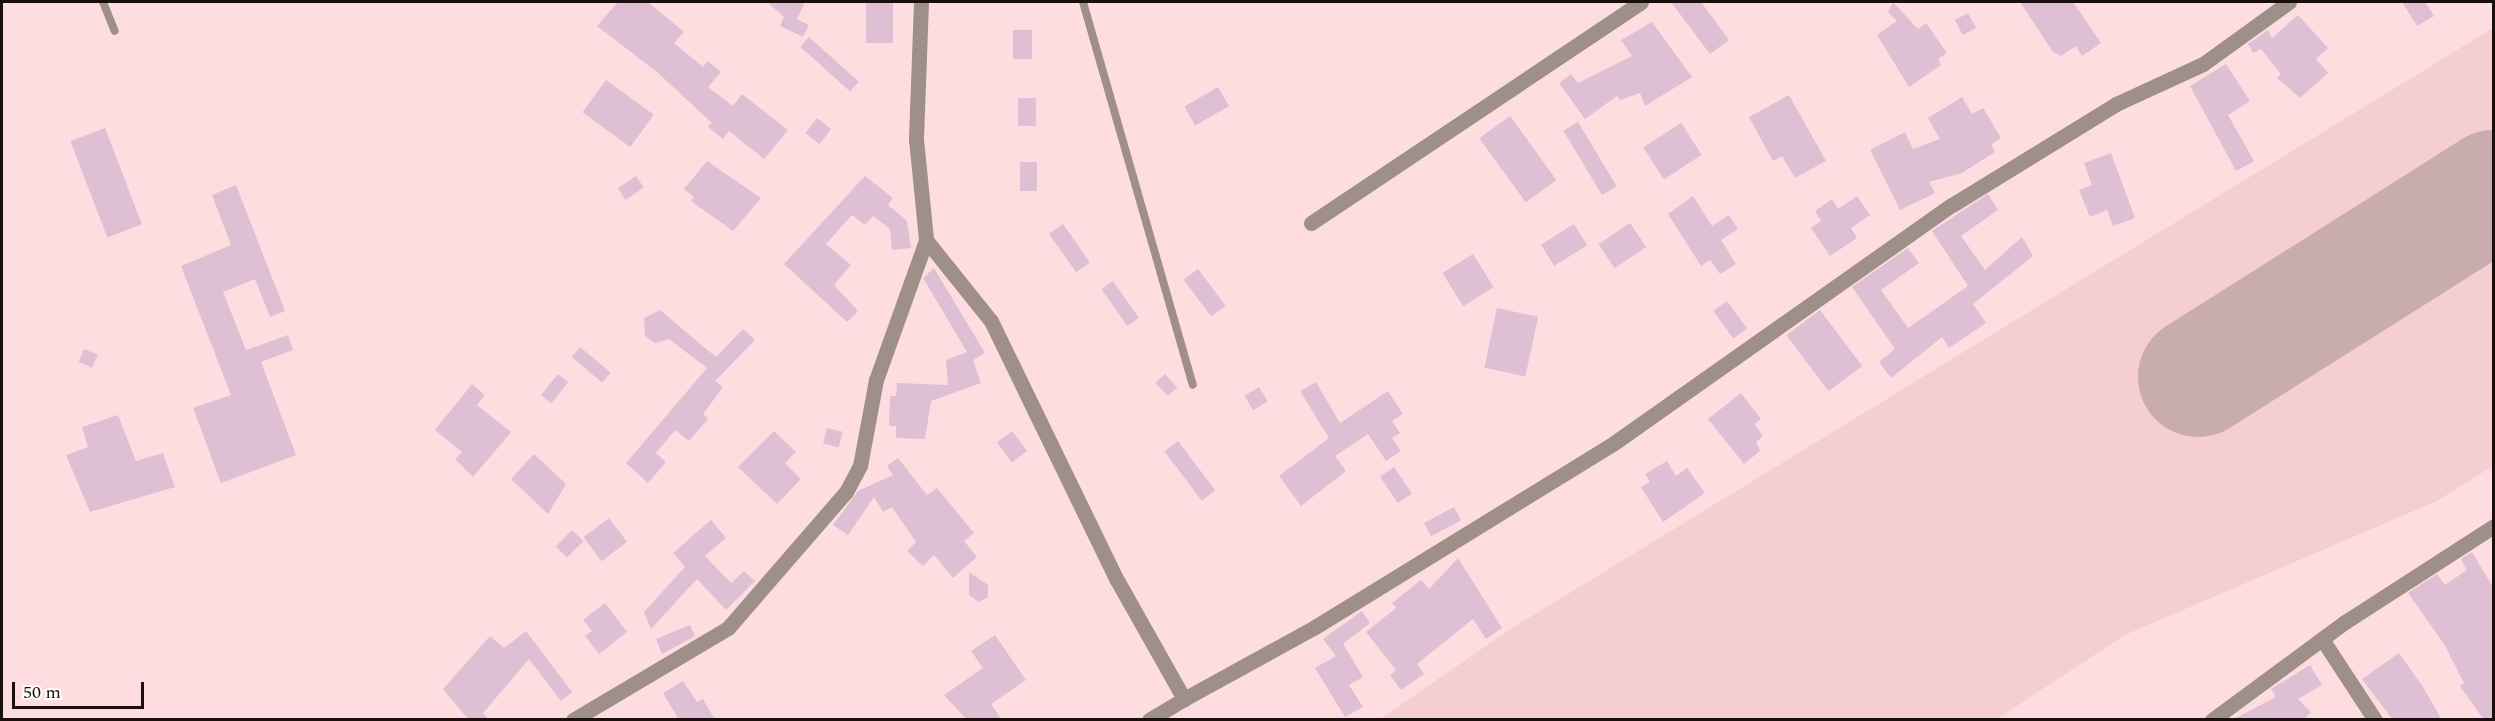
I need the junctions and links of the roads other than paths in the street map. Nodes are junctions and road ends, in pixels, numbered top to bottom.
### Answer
1 (103, 2) edge
2 (921, 2) edge
3 (1083, 2) edge
4 (1641, 2) edge
5 (2289, 2) edge
6 (115, 31) dead end
7 (1311, 223) dead end
8 (926, 240) junction
9 (1193, 385) dead end
10 (2493, 526) edge
11 (2322, 639) junction
12 (1184, 699) junction
13 (573, 720) edge
14 (1149, 720) edge
15 (2212, 720) edge
16 (2375, 720) edge

1 - 6 lane
2 - 8 street
3 - 9 lane
4 - 7 street
5 - 12 street
8 - 12 street
8 - 13 street
10 - 11 street
11 - 15 street
11 - 16 street
12 - 14 street

